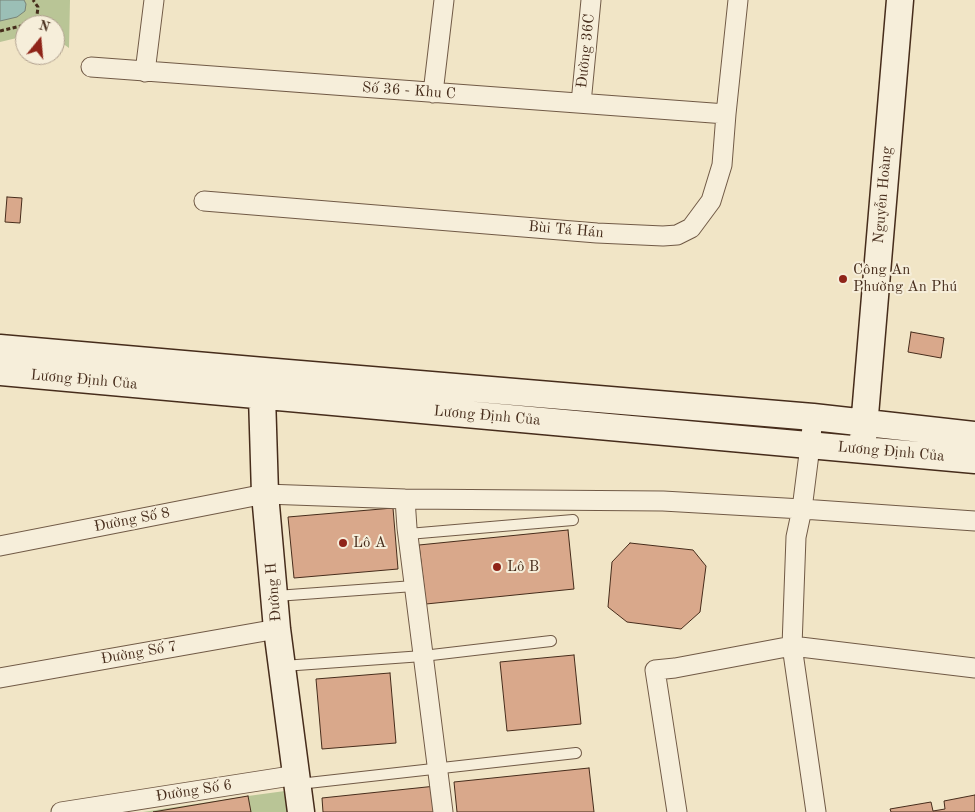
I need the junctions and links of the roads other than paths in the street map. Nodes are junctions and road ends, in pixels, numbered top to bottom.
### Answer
1 (154, 0) edge
2 (444, 0) edge
3 (591, 0) edge
4 (738, 0) edge
5 (900, 0) edge
6 (91, 67) dead end
7 (145, 72) junction
8 (434, 93) junction
9 (581, 103) junction
10 (726, 114) junction
11 (204, 201) dead end
12 (0, 348) edge
13 (0, 372) edge
14 (263, 384) junction
15 (813, 417) junction
16 (864, 423) junction
17 (975, 435) edge
18 (810, 446) junction
19 (862, 450) junction
20 (975, 460) edge
21 (265, 494) junction
22 (405, 498) junction
23 (802, 509) junction
24 (573, 520) dead end
25 (975, 522) edge
26 (408, 534) junction
27 (0, 546) edge
28 (414, 586) junction
29 (274, 596) junction
30 (278, 629) junction
31 (551, 641) dead end
32 (792, 646) junction
33 (423, 656) junction
34 (282, 666) junction
35 (975, 668) edge
36 (0, 678) edge
37 (576, 753) dead end
38 (437, 768) junction
39 (297, 779) junction
40 (61, 812) edge
41 (301, 812) edge
42 (443, 812) edge
43 (677, 812) edge
44 (816, 812) edge

1 - 7 street
2 - 8 street
3 - 9 street, Đường 36C
4 - 10 street, Bùi Tá Hán
5 - 16 main road, Nguyễn Hoàng
6 - 7 street, Số 36 - Khu C
7 - 8 street, Số 36 - Khu C
8 - 9 street, Số 36 - Khu C
9 - 10 street, Số 36 - Khu C
10 - 11 street, Bùi Tá Hán
12 - 14 main road, Lương Định Của
13 - 14 main road, Lương Định Của
14 - 15 main road, Lương Định Của
14 - 18 main road, Lương Định Của
14 - 21 main road, Đường H
15 - 16 main road, Lương Định Của
15 - 18 street
16 - 17 main road, Lương Định Của
16 - 19 main road, Nguyễn Hoàng
18 - 19 main road, Lương Định Của
18 - 23 street
19 - 20 main road, Lương Định Của
21 - 22 street, Đường Số 8
21 - 27 street, Đường Số 8
21 - 29 main road, Đường H
22 - 23 street, Đường Số 8
22 - 26 street
23 - 25 street
23 - 32 street
24 - 26 lane
26 - 28 street
28 - 29 lane
28 - 33 street
29 - 30 main road, Đường H
30 - 34 main road, Đường H
30 - 36 street, Đường Số 7
31 - 33 lane
32 - 35 street
32 - 43 street
32 - 44 street
33 - 34 lane
33 - 38 street
34 - 39 main road, Đường H
37 - 38 lane
38 - 39 lane
38 - 42 street
39 - 40 street, Đường Số 6
39 - 41 main road, Đường H

